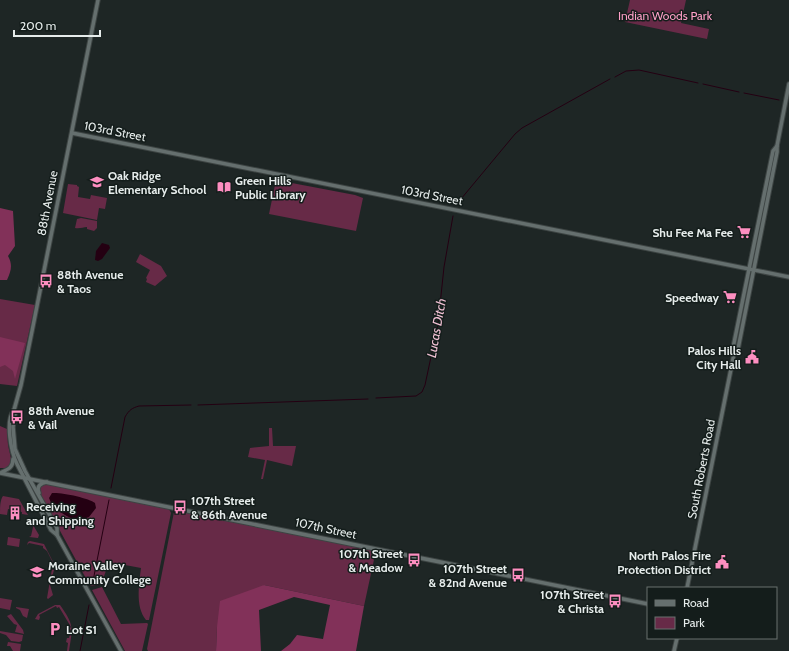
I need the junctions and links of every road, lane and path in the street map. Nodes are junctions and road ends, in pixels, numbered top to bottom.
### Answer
1 (98, 0) edge
2 (789, 84) edge
3 (72, 133) junction
4 (777, 146) junction
5 (749, 269) junction
6 (754, 270) junction
7 (789, 277) edge
8 (734, 354) junction
9 (14, 410) junction
10 (13, 458) junction
11 (0, 472) edge
12 (23, 477) junction
13 (28, 478) junction
14 (50, 482) junction
15 (39, 498) junction
16 (57, 535) junction
17 (687, 587) edge
18 (647, 604) edge
19 (677, 639) edge
20 (121, 651) edge
21 (674, 651) edge

1 - 3 street, 88th Avenue
2 - 4 street, South Roberts Road
3 - 5 street, 103rd Street
3 - 9 street, 88th Avenue
4 - 5 street, South Roberts Road
4 - 6 street, South Roberts Road
5 - 6 street, 103rd Street
5 - 8 street, South Roberts Road
6 - 7 street, 103rd Street
6 - 8 street, South Roberts Road
8 - 17 street, South Roberts Road
9 - 10 street, 88th Avenue
9 - 13 street, 88th Avenue
10 - 11 street
10 - 12 street, 88th Avenue
11 - 12 street, 107th Street
12 - 13 street, 107th Street
12 - 16 street, 88th Avenue
13 - 14 street, 107th Street
13 - 15 street, 88th Avenue
14 - 15 street
14 - 18 street, 107th Street
15 - 16 street, 88th Avenue
16 - 20 street
19 - 21 street

